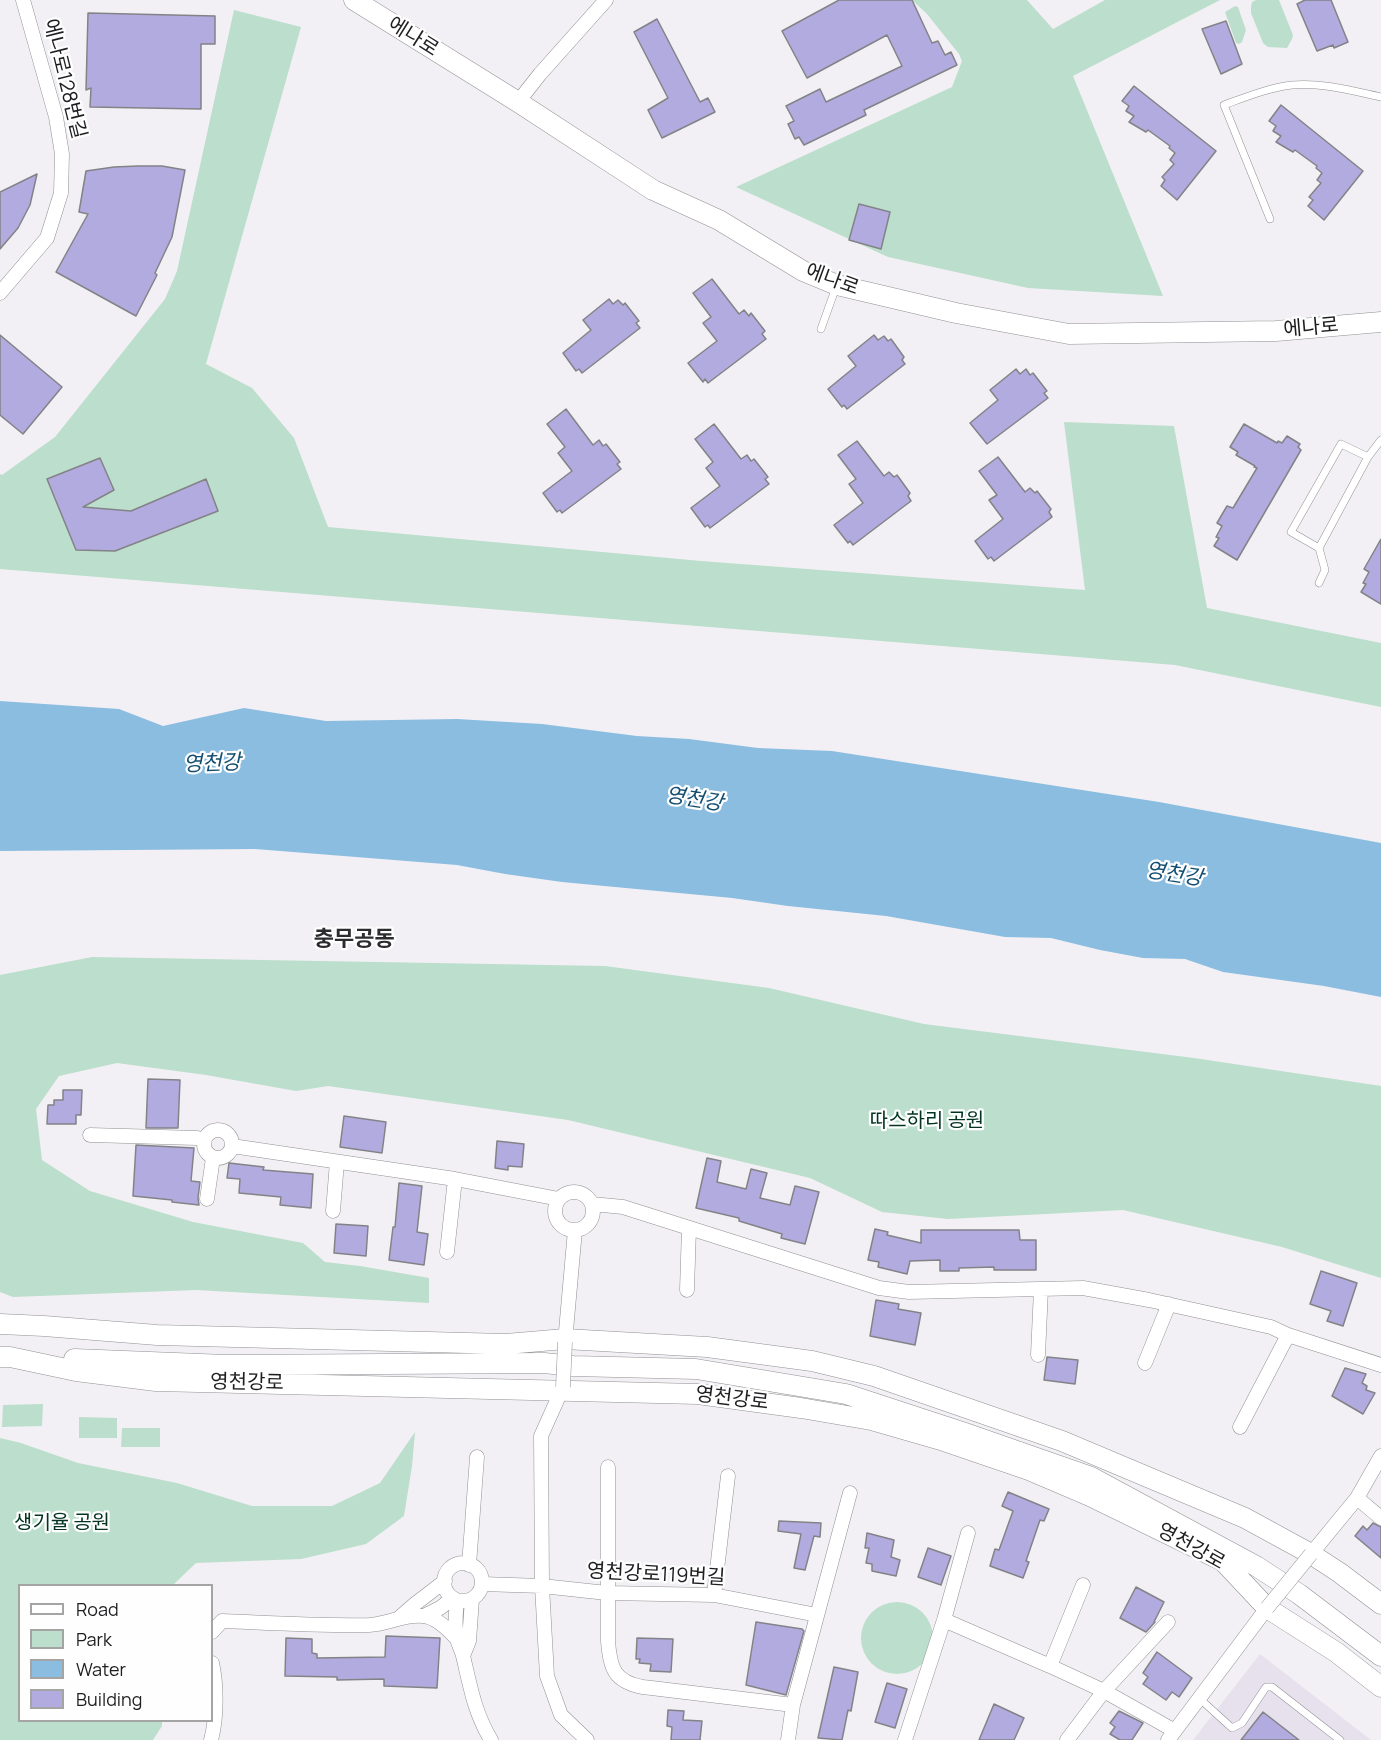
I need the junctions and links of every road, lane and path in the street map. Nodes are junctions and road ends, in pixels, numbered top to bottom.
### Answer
1 (23, 0) edge
2 (357, 0) edge
3 (606, 0) edge
4 (1381, 97) edge
5 (518, 102) junction
6 (1270, 219) dead end
7 (837, 285) junction
8 (0, 293) edge
9 (1381, 322) edge
10 (821, 328) dead end
11 (1381, 440) edge
12 (1368, 457) junction
13 (1319, 548) junction
14 (1319, 583) dead end
15 (90, 1135) dead end
16 (204, 1140) junction
17 (231, 1146) junction
18 (213, 1158) junction
19 (337, 1162) junction
20 (455, 1179) junction
21 (207, 1199) dead end
22 (559, 1199) junction
23 (592, 1204) junction
24 (333, 1211) dead end
25 (689, 1228) junction
26 (575, 1230) junction
27 (447, 1252) dead end
28 (1041, 1289) junction
29 (687, 1290) dead end
30 (1169, 1304) junction
31 (0, 1324) edge
32 (1288, 1335) junction
33 (565, 1341) junction
34 (1038, 1355) dead end
35 (5, 1357) edge
36 (1145, 1364) dead end
37 (1381, 1365) edge
38 (563, 1389) junction
39 (1240, 1427) dead end
40 (1381, 1456) edge
41 (477, 1457) dead end
42 (608, 1467) dead end
43 (729, 1476) dead end
44 (850, 1493) dead end
45 (1357, 1498) junction
46 (1381, 1518) edge
47 (968, 1533) dead end
48 (1311, 1554) junction
49 (469, 1565) junction
50 (445, 1581) junction
51 (482, 1584) junction
52 (1083, 1585) dead end
53 (542, 1586) junction
54 (607, 1593) junction
55 (714, 1595) junction
56 (455, 1599) junction
57 (472, 1599) junction
58 (1381, 1604) edge
59 (1268, 1608) junction
60 (424, 1616) junction
61 (817, 1616) junction
62 (399, 1618) junction
63 (945, 1620) junction
64 (1168, 1622) dead end
65 (213, 1631) edge
66 (457, 1639) junction
67 (464, 1656) junction
68 (1381, 1656) edge
69 (1050, 1666) junction
70 (213, 1667) edge
71 (1381, 1687) edge
72 (1104, 1691) junction
73 (1200, 1699) junction
74 (793, 1705) junction
75 (1172, 1736) edge
76 (910, 1738) edge
77 (211, 1740) edge
78 (491, 1740) edge
79 (587, 1740) edge
80 (788, 1740) edge
81 (1067, 1740) edge
82 (1340, 1740) edge

1 - 8 street, 에나로128번길
2 - 5 street, 에나로
3 - 5 street
4 - 6 lane
5 - 7 street, 에나로
7 - 9 street, 에나로
7 - 10 lane
11 - 12 lane
12 - 13 lane
12 - 13 lane
13 - 14 lane
15 - 16 street
16 - 17 street
16 - 18 street
17 - 18 street
17 - 19 street
18 - 21 street
19 - 20 street
19 - 24 street
20 - 22 street
20 - 27 street
22 - 23 street
22 - 26 street
23 - 25 street
23 - 26 street
25 - 28 street
25 - 29 street
26 - 33 street
28 - 30 street
28 - 34 street
30 - 32 street
30 - 36 street
31 - 33 street
32 - 37 street
32 - 39 street
33 - 38 street, bridge
33 - 48 street
35 - 38 street, 영천강로
35 - 68 street, 영천강로
38 - 53 street
38 - 59 street, 영천강로
40 - 45 street
41 - 49 street
42 - 54 street
43 - 55 street
44 - 61 street
45 - 46 street
45 - 48 street
47 - 63 street
48 - 58 street
48 - 59 street, bridge
49 - 50 street
49 - 51 street
50 - 56 street
50 - 62 street
51 - 53 street, 영천강로119번길
51 - 57 street
52 - 69 street
53 - 54 street, 영천강로119번길
53 - 79 street
54 - 55 street, 영천강로119번길
54 - 74 street
55 - 61 street, 영천강로119번길
56 - 57 street
56 - 60 street
56 - 66 street
57 - 67 street
59 - 71 street, 영천강로
59 - 73 street
60 - 62 street
60 - 66 street
61 - 74 street
62 - 65 street
63 - 69 street
63 - 76 street
64 - 72 street
66 - 67 street
67 - 78 street
69 - 72 street
70 - 77 street
72 - 75 street
72 - 81 street
73 - 75 street
73 - 82 lane
74 - 80 street

